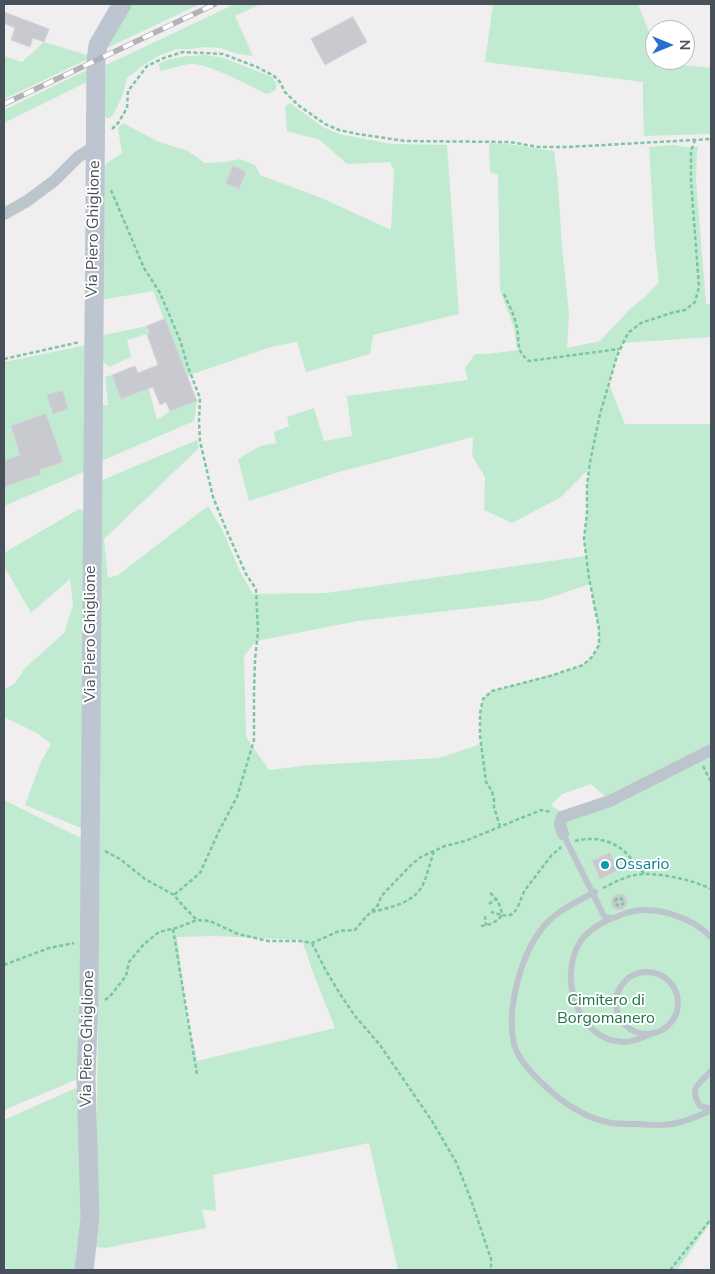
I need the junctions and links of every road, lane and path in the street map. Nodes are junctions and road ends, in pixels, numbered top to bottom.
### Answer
1 (122, 4) edge
2 (711, 139) edge
3 (695, 140) junction
4 (95, 146) junction
5 (110, 187) dead end
6 (4, 214) edge
7 (504, 294) dead end
8 (93, 339) junction
9 (620, 349) junction
10 (4, 358) edge
11 (711, 750) edge
12 (698, 756) junction
13 (711, 782) edge
14 (565, 815) junction
15 (500, 827) junction
16 (90, 839) junction
17 (565, 839) junction
18 (434, 851) junction
19 (645, 874) junction
20 (711, 889) edge
21 (490, 893) dead end
22 (594, 893) junction
23 (174, 895) junction
24 (496, 899) junction
25 (489, 904) dead end
26 (372, 912) junction
27 (491, 912) dead end
28 (502, 915) junction
29 (485, 916) dead end
30 (610, 919) junction
31 (198, 920) junction
32 (486, 925) junction
33 (481, 926) dead end
34 (172, 929) junction
35 (711, 937) edge
36 (89, 942) junction
37 (312, 943) junction
38 (4, 965) edge
39 (88, 1013) junction
40 (653, 1034) junction
41 (711, 1071) edge
42 (197, 1074) dead end
43 (711, 1110) edge
44 (711, 1219) edge
45 (84, 1270) edge
46 (491, 1270) edge
47 (670, 1270) edge

1 - 4 street, Via Piero Ghiglione
2 - 3 path
3 - 4 path
3 - 9 path
4 - 6 street
4 - 8 street, Via Piero Ghiglione
5 - 23 path
7 - 9 path
8 - 10 path
8 - 16 street, Via Piero Ghiglione
9 - 15 path
11 - 12 street
12 - 13 path
12 - 14 street
14 - 15 path
14 - 17 street
15 - 18 path
16 - 23 path
16 - 36 street, Via Piero Ghiglione
17 - 19 path
17 - 22 lane
17 - 28 path
18 - 26 path
18 - 26 path
19 - 20 path
19 - 22 path
21 - 24 path
22 - 30 lane
22 - 43 lane
23 - 31 path
24 - 25 path
24 - 28 path
26 - 37 path
27 - 28 path
28 - 32 path
29 - 32 path
30 - 35 lane
30 - 40 lane
31 - 34 path
31 - 37 path
32 - 33 path
34 - 39 path
34 - 42 path
36 - 38 path
36 - 39 street, Via Piero Ghiglione
37 - 46 path
39 - 45 street, Via Piero Ghiglione
40 - 40 lane
41 - 43 lane
44 - 47 path

